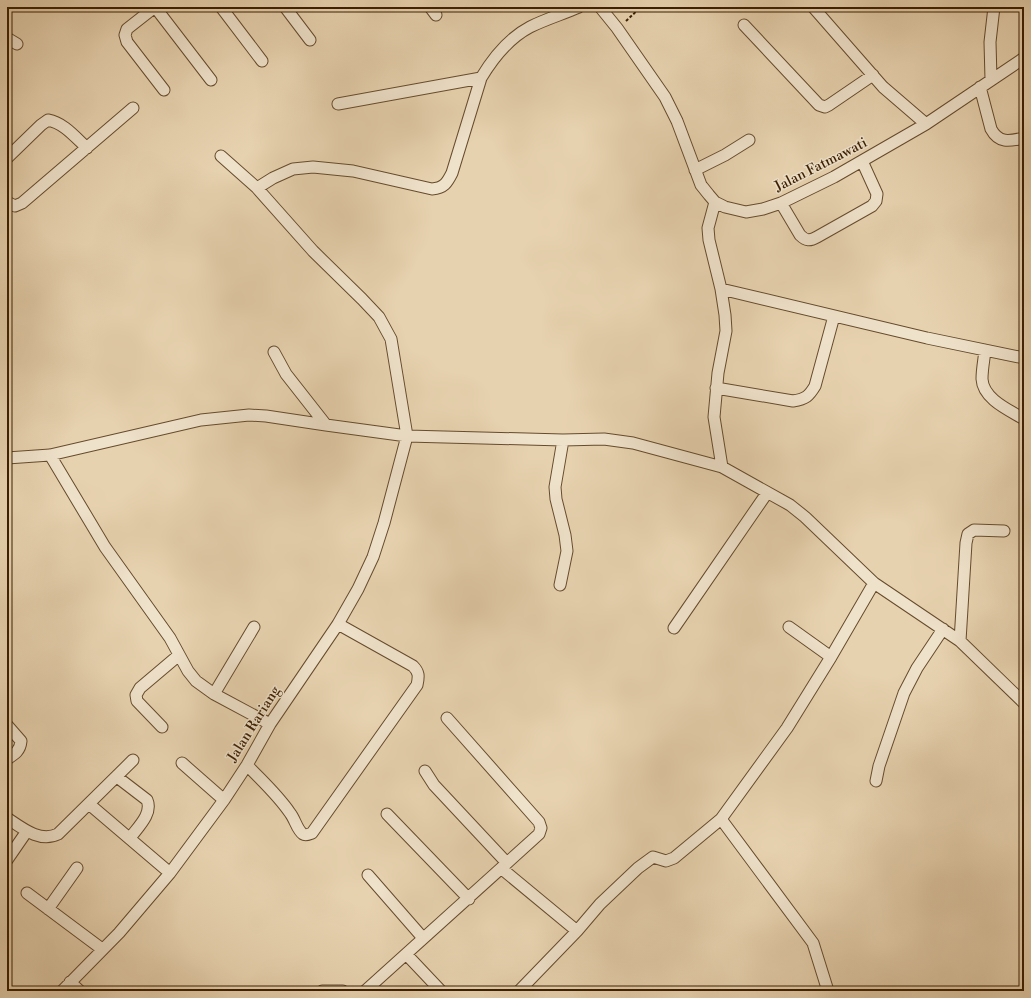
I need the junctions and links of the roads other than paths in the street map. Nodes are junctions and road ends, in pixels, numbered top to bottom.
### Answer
1 (155, 7) edge
2 (221, 7) edge
3 (284, 7) edge
4 (579, 7) edge
5 (600, 7) edge
6 (813, 7) edge
7 (994, 7) edge
8 (744, 25) dead end
9 (7, 38) edge
10 (310, 40) dead end
11 (17, 44) dead end
12 (1024, 58) edge
13 (262, 61) dead end
14 (873, 75) junction
15 (481, 78) junction
16 (992, 79) junction
17 (211, 80) dead end
18 (980, 87) junction
19 (164, 90) dead end
20 (338, 104) dead end
21 (133, 108) dead end
22 (926, 124) junction
23 (1024, 138) edge
24 (749, 140) dead end
25 (87, 148) junction
26 (221, 156) dead end
27 (7, 158) edge
28 (862, 161) junction
29 (695, 170) junction
30 (257, 188) junction
31 (7, 202) edge
32 (715, 202) junction
33 (781, 203) junction
34 (721, 289) junction
35 (834, 316) junction
36 (985, 350) junction
37 (274, 352) dead end
38 (1024, 358) edge
39 (716, 388) junction
40 (1024, 419) edge
41 (326, 426) junction
42 (407, 436) junction
43 (563, 440) junction
44 (50, 455) junction
45 (7, 458) edge
46 (722, 467) junction
47 (767, 493) junction
48 (1004, 530) dead end
49 (874, 583) junction
50 (560, 585) dead end
51 (338, 624) junction
52 (254, 627) dead end
53 (789, 627) dead end
54 (674, 628) dead end
55 (943, 629) junction
56 (960, 641) junction
57 (179, 655) junction
58 (831, 657) junction
59 (214, 694) junction
60 (1024, 703) edge
61 (447, 718) dead end
62 (7, 724) edge
63 (270, 724) junction
64 (162, 727) dead end
65 (7, 759) edge
66 (134, 760) dead end
67 (182, 763) dead end
68 (247, 764) junction
69 (425, 771) dead end
70 (117, 777) junction
71 (876, 781) dead end
72 (224, 800) junction
73 (89, 804) junction
74 (387, 814) dead end
75 (7, 818) edge
76 (721, 819) junction
77 (27, 831) junction
78 (130, 838) junction
79 (7, 860) edge
80 (504, 866) junction
81 (77, 868) dead end
82 (170, 873) junction
83 (368, 875) dead end
84 (27, 893) dead end
85 (469, 899) junction
86 (48, 909) junction
87 (577, 931) junction
88 (423, 938) junction
89 (102, 950) junction
90 (406, 954) junction
91 (70, 982) junction
92 (62, 991) edge
93 (80, 991) edge
94 (322, 991) edge
95 (343, 991) edge
96 (365, 991) edge
97 (441, 991) edge
98 (518, 991) edge
99 (828, 991) edge

1 - 17 street
1 - 19 street
2 - 13 street
3 - 10 street
4 - 15 street
5 - 29 street, Jalan Fatmawati
6 - 14 street
7 - 16 street
8 - 14 street
9 - 11 street
12 - 16 street, Jalan Fatmawati
14 - 22 street
15 - 20 street
15 - 30 street
16 - 18 street, Jalan Fatmawati
18 - 22 street, Jalan Fatmawati
18 - 23 street
21 - 25 street
22 - 28 street, Jalan Fatmawati
24 - 29 street
25 - 27 street
25 - 31 street
26 - 30 street
28 - 33 street, Jalan Fatmawati
28 - 33 street
29 - 32 street, Jalan Fatmawati
30 - 42 street
32 - 33 street, Jalan Fatmawati
32 - 34 street
34 - 35 street
34 - 39 street
35 - 36 street
35 - 39 street
36 - 38 street
36 - 40 street
37 - 41 street
39 - 46 street
41 - 42 street
41 - 44 street
42 - 43 street
42 - 51 street, Jalan Rariang
43 - 46 street
43 - 50 street
44 - 45 street
44 - 57 street
46 - 47 street
47 - 49 street
47 - 54 street
48 - 56 street
49 - 55 street
49 - 58 street
51 - 63 street, Jalan Rariang
51 - 68 street
52 - 59 street
53 - 58 street
55 - 56 street
55 - 71 street
56 - 60 street
57 - 59 street
57 - 64 street
58 - 76 street
59 - 63 street
61 - 80 street
62 - 65 street
63 - 68 street, Jalan Rariang
66 - 70 street
67 - 72 street
68 - 72 street, Jalan Rariang
69 - 80 street
70 - 73 street
70 - 78 street
72 - 82 street, Jalan Rariang
73 - 77 street
73 - 78 street
74 - 85 street
75 - 77 street
76 - 87 street
76 - 99 street
77 - 79 street
78 - 82 street
80 - 85 street
80 - 87 street
81 - 86 street
82 - 89 street, Jalan Rariang
83 - 88 street
84 - 86 street
85 - 88 street
86 - 89 street
87 - 98 street
88 - 90 street
89 - 91 street, Jalan Rariang
90 - 96 street
90 - 97 street
91 - 92 street, Jalan Rariang
91 - 93 street
94 - 95 street

